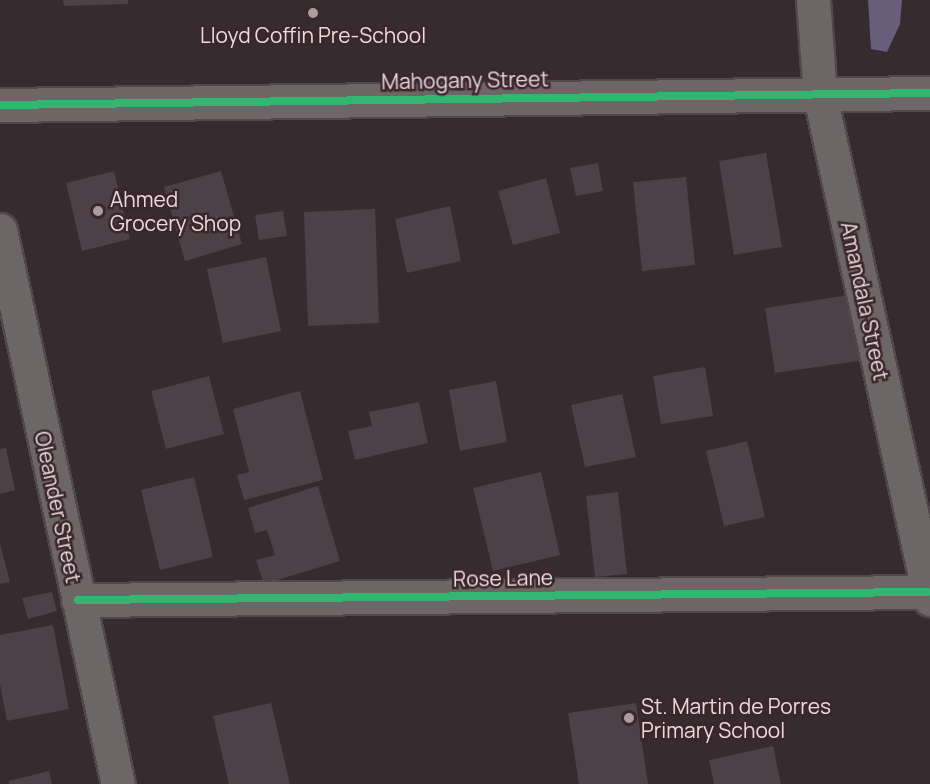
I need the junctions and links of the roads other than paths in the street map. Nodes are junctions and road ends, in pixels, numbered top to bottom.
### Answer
1 (813, 0) edge
2 (930, 93) edge
3 (820, 96) junction
4 (0, 105) edge
5 (0, 230) edge
6 (929, 595) edge
7 (78, 600) junction
8 (118, 784) edge

1 - 3 street, Amandala Street
2 - 3 street, Mahogany Street
3 - 4 street, Mahogany Street
3 - 6 street, Amandala Street
5 - 7 street, Oleander Street
6 - 7 street, Rose Lane
7 - 8 street, Oleander Street

